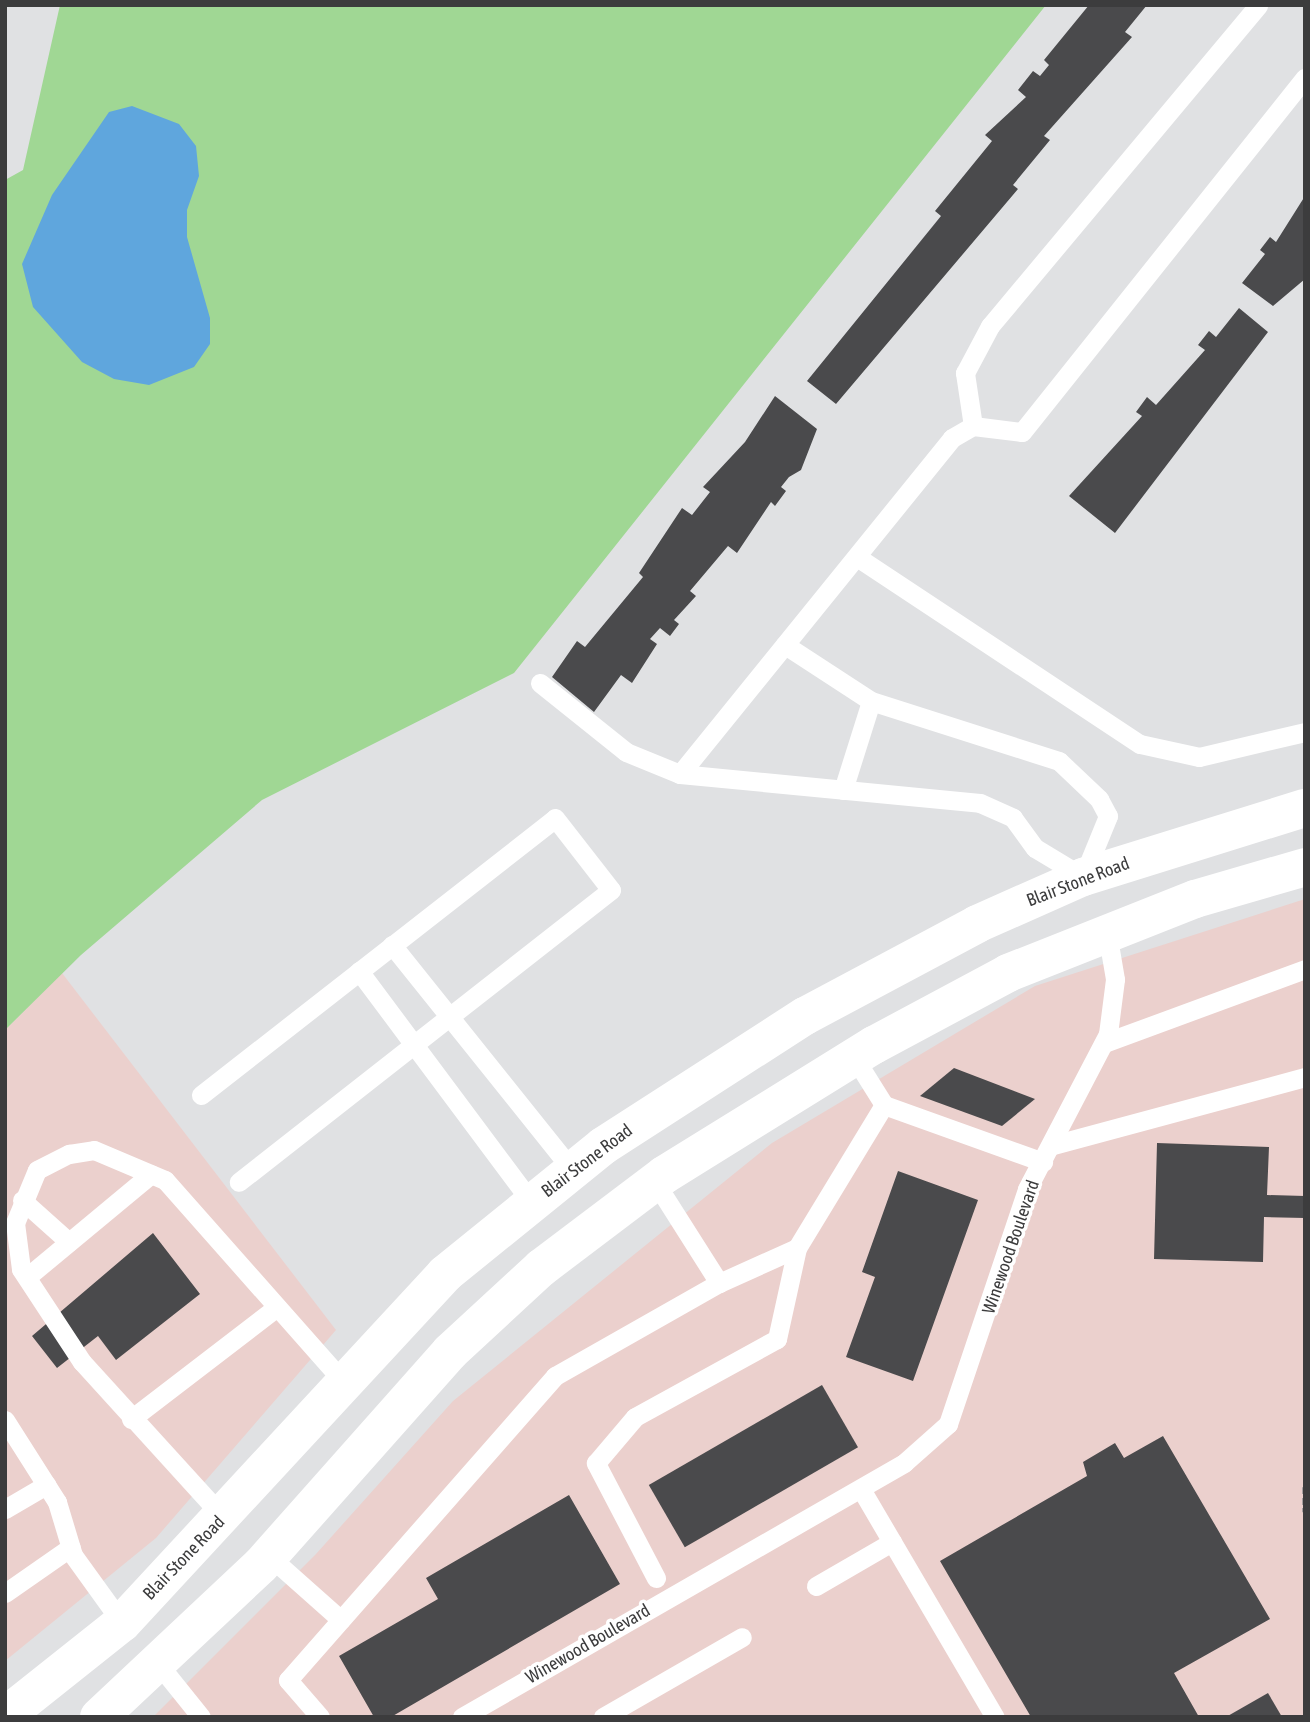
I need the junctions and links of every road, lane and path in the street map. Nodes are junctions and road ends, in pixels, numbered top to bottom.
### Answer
1 (1258, 5) edge
2 (1305, 78) edge
3 (973, 426) junction
4 (857, 557) junction
5 (785, 645) junction
6 (540, 682) dead end
7 (872, 701) junction
8 (1305, 732) edge
9 (680, 774) junction
10 (843, 790) junction
11 (1305, 808) edge
12 (1305, 867) edge
13 (1083, 877) junction
14 (1107, 932) junction
15 (392, 946) junction
16 (1305, 970) edge
17 (359, 971) junction
18 (450, 1017) junction
19 (1104, 1043) junction
20 (414, 1044) junction
21 (854, 1057) junction
22 (1305, 1077) edge
23 (201, 1095) dead end
24 (884, 1105) junction
25 (620, 1134) junction
26 (1053, 1145) junction
27 (1043, 1162) junction
28 (573, 1171) junction
29 (151, 1174) junction
30 (239, 1182) dead end
31 (655, 1182) junction
32 (22, 1200) junction
33 (532, 1203) junction
34 (69, 1242) junction
35 (797, 1248) junction
36 (27, 1277) junction
37 (719, 1283) junction
38 (277, 1307) junction
39 (344, 1382) junction
40 (131, 1419) junction
41 (5, 1420) edge
42 (46, 1485) junction
43 (1305, 1487) edge
44 (861, 1489) junction
45 (5, 1509) edge
46 (1305, 1512) edge
47 (224, 1518) junction
48 (892, 1542) junction
49 (71, 1547) junction
50 (269, 1556) junction
51 (656, 1578) dead end
52 (816, 1586) dead end
53 (5, 1593) edge
54 (341, 1620) junction
55 (122, 1623) junction
56 (743, 1637) dead end
57 (160, 1666) junction
58 (471, 1714) edge
59 (5, 1716) edge
60 (99, 1717) edge
61 (201, 1717) edge
62 (320, 1717) edge
63 (604, 1717) edge
64 (995, 1717) edge

1 - 3 lane
2 - 3 lane
3 - 4 lane
4 - 5 lane
4 - 8 lane
5 - 7 lane
5 - 9 lane
6 - 9 lane
7 - 10 lane
7 - 13 lane
9 - 10 lane
10 - 13 lane
11 - 13 main road, Blair Stone Road
12 - 14 main road
13 - 14 main road
13 - 25 main road, Blair Stone Road
14 - 19 lane, Winewood Boulevard
14 - 21 main road
15 - 17 lane
15 - 18 lane
15 - 18 lane
16 - 19 lane
17 - 20 lane
17 - 23 lane
18 - 20 lane
18 - 28 lane
19 - 26 lane, Winewood Boulevard
20 - 30 lane
20 - 33 lane
21 - 24 lane
21 - 31 main road
22 - 26 lane
24 - 27 lane
24 - 35 lane
25 - 28 main road, Blair Stone Road
25 - 31 main road
26 - 27 lane, Winewood Boulevard
27 - 44 lane, Winewood Boulevard
28 - 33 main road, Blair Stone Road
29 - 32 lane
29 - 34 lane
29 - 38 lane
31 - 37 lane
31 - 50 main road
32 - 34 lane
32 - 36 lane
33 - 39 main road, Blair Stone Road
34 - 36 lane
35 - 37 lane
35 - 51 lane
36 - 40 lane
37 - 54 lane
38 - 39 lane
38 - 40 lane
39 - 47 main road, Blair Stone Road
40 - 47 lane
41 - 42 lane
42 - 45 lane
42 - 49 lane
43 - 46 path
44 - 48 lane
44 - 58 lane, Winewood Boulevard
47 - 55 main road, Blair Stone Road
48 - 52 lane
48 - 64 lane
49 - 53 lane
49 - 55 lane
50 - 54 lane
50 - 57 main road
54 - 62 lane
55 - 57 main road
55 - 59 main road, Blair Stone Road
56 - 63 lane
57 - 60 main road
57 - 61 lane

